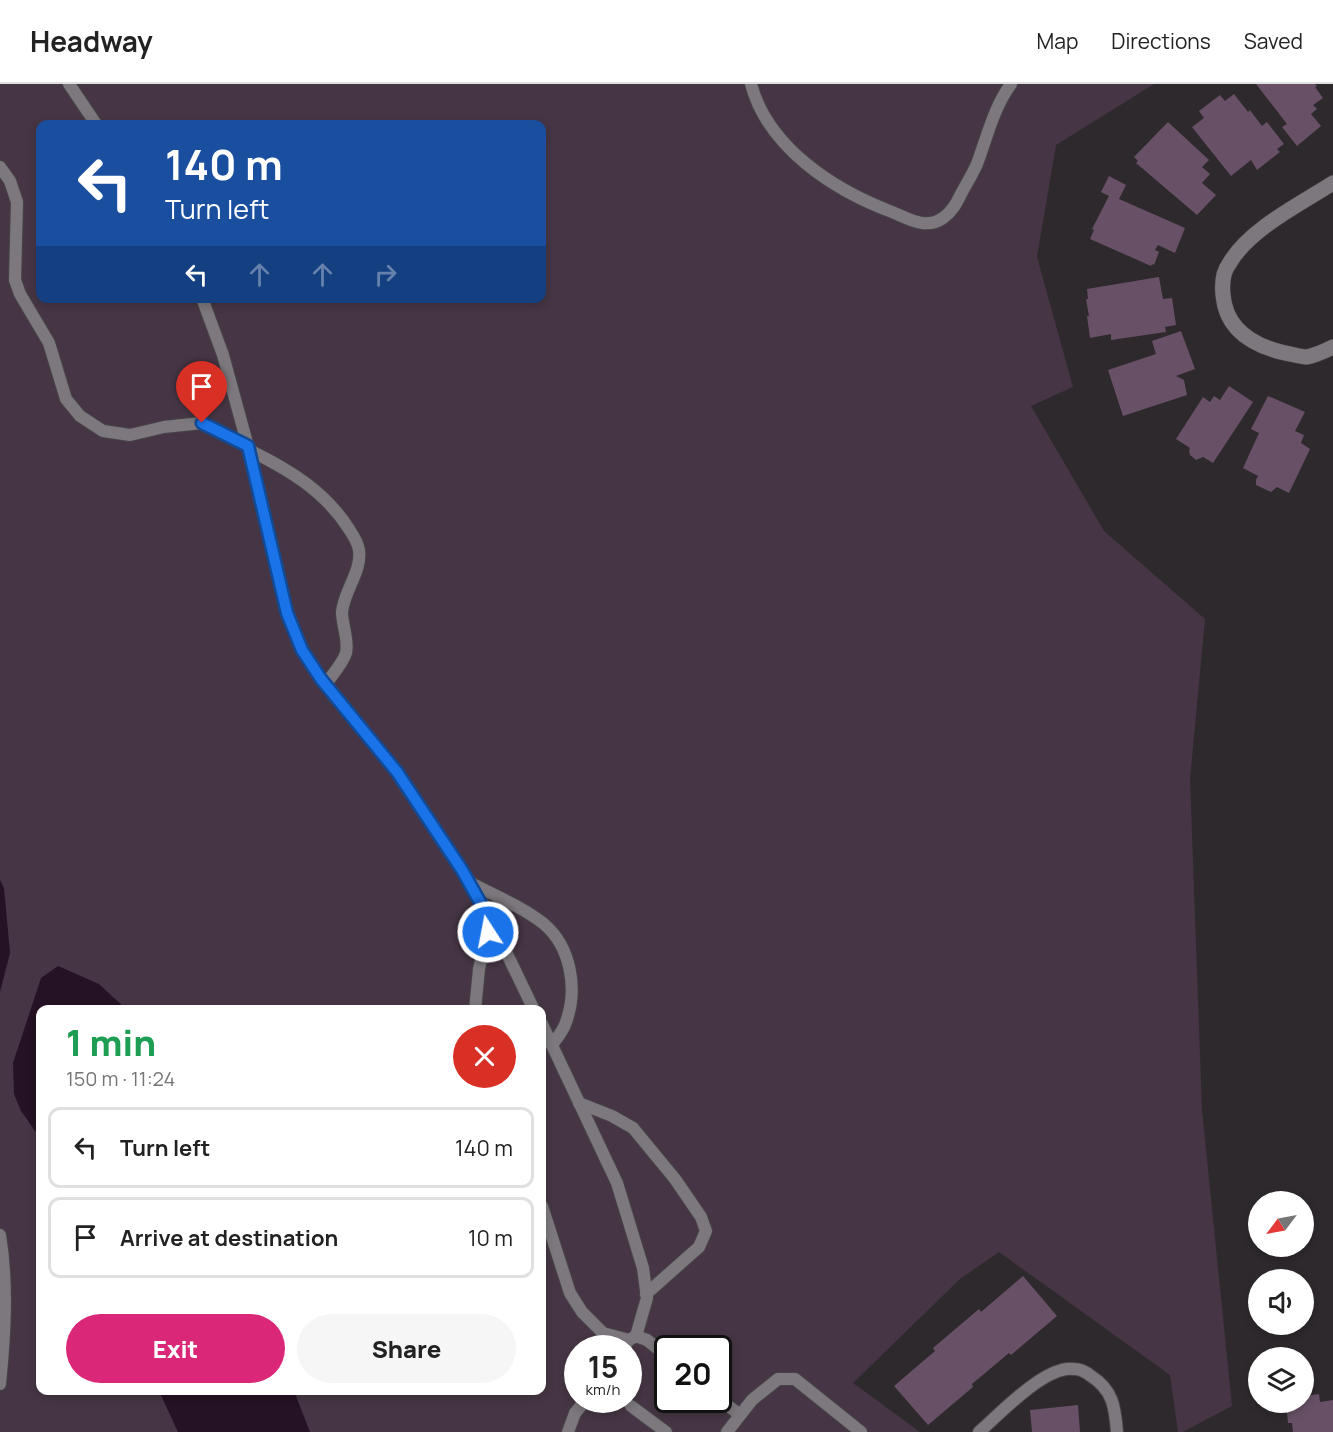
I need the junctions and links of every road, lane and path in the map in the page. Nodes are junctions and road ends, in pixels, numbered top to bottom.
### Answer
1 (69, 84) edge
2 (751, 84) edge
3 (1011, 84) edge
4 (93, 120) edge
5 (0, 167) edge
6 (1333, 183) edge
7 (204, 303) edge
8 (1333, 347) edge
9 (249, 448) junction
10 (326, 684) junction
11 (469, 882) junction
12 (490, 920) junction
13 (475, 1005) edge
14 (532, 1005) edge
15 (546, 1033) edge
16 (552, 1046) junction
17 (579, 1104) junction
18 (546, 1217) edge
19 (0, 1235) edge
20 (646, 1294) junction
21 (609, 1335) edge
22 (632, 1335) edge
23 (0, 1384) edge
24 (732, 1409) edge
25 (576, 1413) edge
26 (640, 1413) edge
27 (740, 1415) junction
28 (568, 1432) edge
29 (666, 1432) edge
30 (727, 1432) edge
31 (861, 1432) edge
32 (979, 1432) edge
33 (1118, 1432) edge

1 - 4 lane
2 - 3 lane
5 - 9 lane
6 - 8 street
7 - 9 lane
9 - 10 lane
9 - 10 lane
10 - 11 lane
11 - 12 lane
11 - 16 lane
12 - 13 lane
12 - 14 lane
15 - 16 lane
16 - 17 lane
17 - 20 lane
17 - 20 lane
18 - 21 lane
19 - 23 lane
20 - 22 lane
24 - 27 lane
25 - 28 lane
26 - 29 lane
27 - 30 lane
27 - 31 lane
32 - 33 lane

